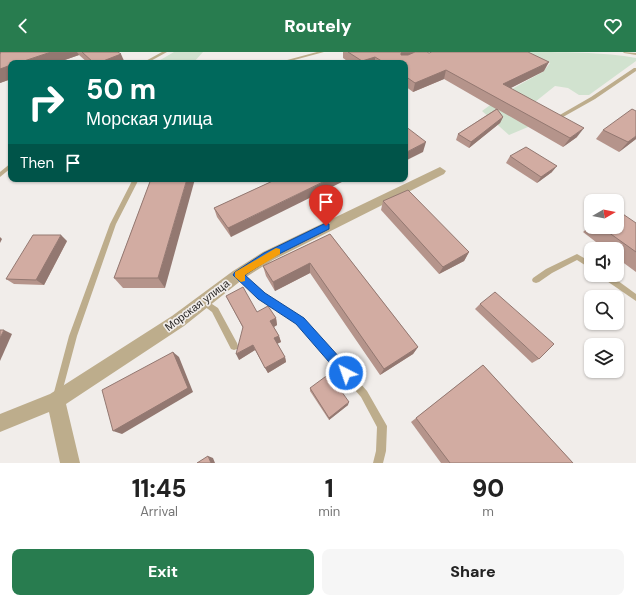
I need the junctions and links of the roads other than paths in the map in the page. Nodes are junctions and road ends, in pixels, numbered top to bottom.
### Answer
1 (165, 52) edge
2 (322, 52) edge
3 (626, 52) edge
4 (636, 54) edge
5 (150, 60) edge
6 (290, 60) edge
7 (636, 69) edge
8 (561, 116) edge
9 (8, 168) edge
10 (440, 171) dead end
11 (0, 175) edge
12 (134, 182) edge
13 (584, 262) edge
14 (238, 275) junction
15 (536, 280) dead end
16 (614, 282) edge
17 (636, 298) edge
18 (203, 301) junction
19 (234, 346) dead end
20 (56, 400) junction
21 (0, 423) edge
22 (70, 463) edge
23 (378, 463) edge

1 - 5 lane
2 - 6 lane
3 - 4 lane
7 - 8 lane
9 - 11 lane
10 - 14 street, Морская улица
12 - 20 lane
13 - 15 lane
14 - 18 street, Морская улица
14 - 23 lane
16 - 17 lane
18 - 19 lane
18 - 20 street, Морская улица
20 - 21 street, Морская улица
20 - 22 street

